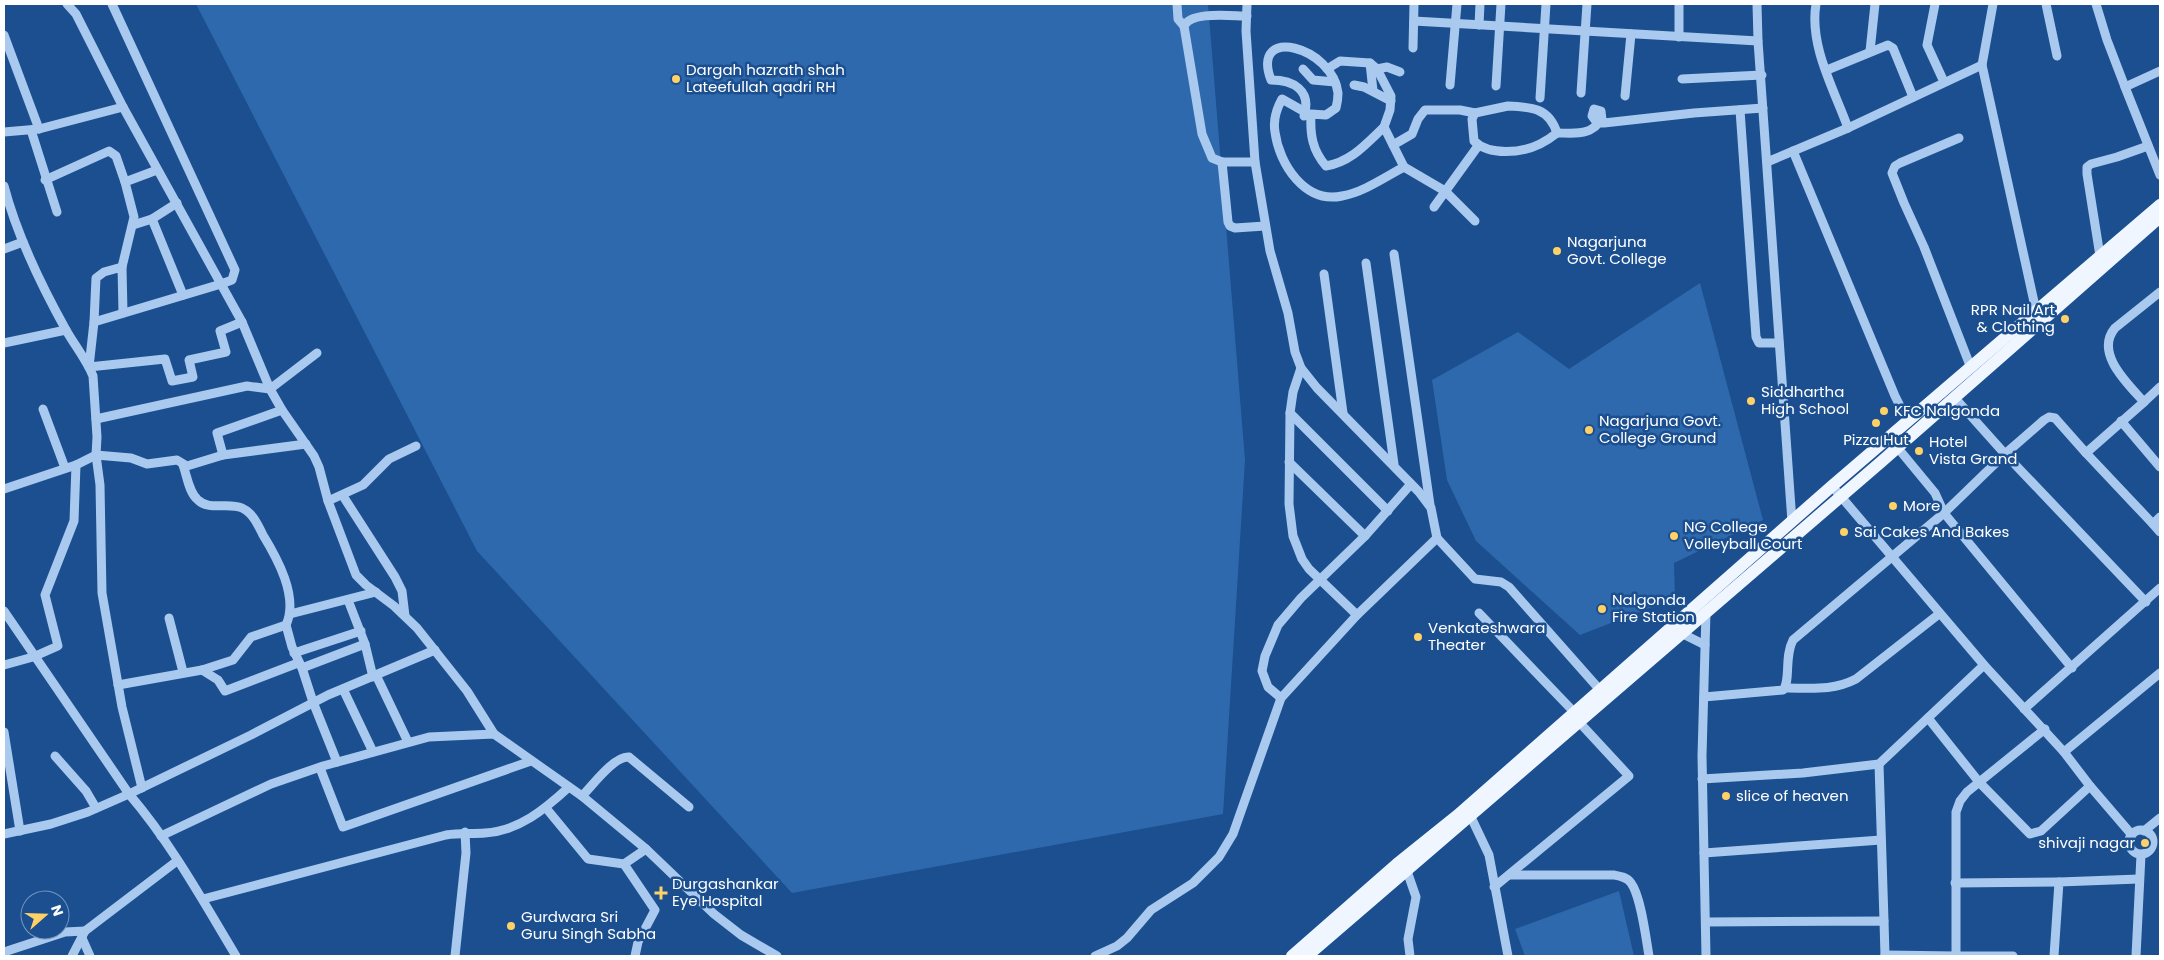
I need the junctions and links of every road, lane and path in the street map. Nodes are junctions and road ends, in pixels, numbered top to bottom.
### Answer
1 (67, 4) edge
2 (112, 4) edge
3 (1178, 4) edge
4 (1247, 4) edge
5 (1414, 4) edge
6 (1457, 4) edge
7 (1480, 4) edge
8 (1501, 4) edge
9 (1546, 4) edge
10 (1587, 4) edge
11 (1679, 4) edge
12 (1757, 4) edge
13 (1816, 4) edge
14 (1875, 4) edge
15 (1935, 4) edge
16 (1994, 4) edge
17 (2046, 4) edge
18 (2096, 4) edge
19 (1247, 16) junction
20 (1414, 21) junction
21 (1455, 23) junction
22 (1479, 25) junction
23 (1184, 26) junction
24 (1499, 26) junction
25 (1545, 29) junction
26 (1586, 31) junction
27 (1630, 34) junction
28 (4, 35) edge
29 (1679, 37) junction
30 (1758, 41) junction
31 (1413, 48) dead end
32 (1870, 51) junction
33 (2057, 56) dead end
34 (1370, 63) junction
35 (1982, 65) junction
36 (1303, 69) dead end
37 (1327, 69) junction
38 (1377, 69) junction
39 (1277, 70) dead end
40 (1827, 70) junction
41 (2160, 71) edge
42 (1400, 72) dead end
43 (1762, 75) junction
44 (1682, 79) dead end
45 (1275, 80) junction
46 (1335, 82) junction
47 (1944, 82) junction
48 (1354, 85) dead end
49 (1450, 85) dead end
50 (1496, 86) dead end
51 (2124, 87) junction
52 (1373, 91) junction
53 (1581, 93) dead end
54 (1625, 96) dead end
55 (1913, 97) junction
56 (1540, 98) dead end
57 (1391, 101) junction
58 (123, 107) junction
59 (1763, 108) junction
60 (1309, 110) junction
61 (1740, 110) junction
62 (1475, 113) junction
63 (1384, 127) junction
64 (1848, 128) junction
65 (35, 129) junction
66 (4, 132) edge
67 (1557, 133) junction
68 (1959, 138) dead end
69 (1393, 145) junction
70 (1478, 146) junction
71 (2148, 146) junction
72 (1794, 151) junction
73 (1222, 162) junction
74 (1255, 162) junction
75 (1767, 162) junction
76 (1404, 167) junction
77 (157, 170) junction
78 (2160, 175) edge
79 (45, 180) junction
80 (125, 182) junction
81 (4, 186) edge
82 (1445, 191) junction
83 (177, 204) junction
84 (2160, 205) edge
85 (1434, 207) dead end
86 (7, 209) edge
87 (56, 212) dead end
88 (2160, 217) edge
89 (152, 220) junction
90 (1475, 221) dead end
91 (133, 225) junction
92 (1265, 226) junction
93 (23, 242) junction
94 (4, 249) edge
95 (1394, 254) dead end
96 (2100, 256) junction
97 (1366, 263) dead end
98 (122, 267) junction
99 (1324, 274) dead end
100 (221, 284) junction
101 (2160, 292) edge
102 (183, 295) junction
103 (2036, 311) junction
104 (122, 313) junction
105 (94, 322) junction
106 (242, 322) junction
107 (66, 330) junction
108 (4, 343) edge
109 (1779, 343) junction
110 (317, 353) dead end
111 (89, 367) junction
112 (1301, 368) junction
113 (1971, 368) junction
114 (2160, 387) edge
115 (270, 389) junction
116 (1954, 397) junction
117 (2144, 402) junction
118 (43, 409) dead end
119 (282, 410) junction
120 (1290, 413) junction
121 (1343, 414) junction
122 (96, 419) junction
123 (1908, 422) junction
124 (2121, 422) junction
125 (306, 444) junction
126 (416, 446) dead end
127 (1897, 447) junction
128 (2086, 453) junction
129 (96, 454) junction
130 (2005, 454) junction
131 (222, 455) junction
132 (1290, 462) junction
133 (1394, 464) junction
134 (76, 465) junction
135 (183, 465) junction
136 (2160, 467) edge
137 (65, 468) junction
138 (1412, 484) junction
139 (1832, 486) junction
140 (4, 489) edge
141 (343, 496) junction
142 (1841, 496) junction
143 (328, 501) junction
144 (1431, 508) junction
145 (1388, 512) junction
146 (1944, 513) junction
147 (2160, 517) edge
148 (1792, 522) junction
149 (2153, 524) junction
150 (2160, 532) edge
151 (1365, 536) junction
152 (1437, 538) junction
153 (1892, 558) junction
154 (1320, 580) junction
155 (2160, 588) edge
156 (376, 592) junction
157 (348, 600) junction
158 (2146, 602) junction
159 (4, 611) edge
160 (1706, 612) junction
161 (1479, 613) dead end
162 (290, 614) junction
163 (1939, 614) junction
164 (1357, 615) junction
165 (406, 616) junction
166 (169, 618) dead end
167 (286, 625) junction
168 (361, 631) junction
169 (1681, 633) junction
170 (365, 644) junction
171 (1705, 645) junction
172 (434, 650) junction
173 (294, 653) junction
174 (34, 657) junction
175 (4, 665) edge
176 (1984, 665) junction
177 (300, 666) junction
178 (2072, 668) junction
179 (202, 670) junction
180 (183, 672) junction
181 (2160, 673) edge
182 (374, 676) junction
183 (118, 685) junction
184 (1786, 688) junction
185 (343, 689) junction
186 (1600, 690) junction
187 (1704, 697) junction
188 (1281, 698) junction
189 (313, 702) junction
190 (2024, 710) junction
191 (1576, 717) junction
192 (1928, 718) junction
193 (2044, 730) junction
194 (4, 732) edge
195 (494, 734) junction
196 (408, 742) junction
197 (5, 743) edge
198 (373, 752) junction
199 (2064, 752) junction
200 (55, 756) dead end
201 (531, 761) junction
202 (337, 762) junction
203 (1879, 764) junction
204 (320, 768) junction
205 (1702, 779) junction
206 (1980, 782) junction
207 (2090, 786) junction
208 (569, 787) junction
209 (142, 788) junction
210 (128, 794) junction
211 (582, 796) junction
212 (689, 807) dead end
213 (96, 808) junction
214 (546, 808) junction
215 (1470, 815) junction
216 (2160, 818) edge
217 (2144, 830) junction
218 (20, 831) junction
219 (465, 832) junction
220 (4, 834) edge
221 (2132, 835) junction
222 (161, 836) junction
223 (1881, 840) junction
224 (646, 849) junction
225 (2152, 849) junction
226 (1704, 853) junction
227 (2141, 855) junction
228 (2160, 856) edge
229 (177, 861) junction
230 (624, 864) junction
231 (1407, 871) junction
232 (1509, 875) junction
233 (2139, 879) junction
234 (2059, 882) junction
235 (1955, 883) junction
236 (1494, 887) junction
237 (203, 899) junction
238 (1884, 921) junction
239 (1706, 922) junction
240 (84, 934) junction
241 (7, 953) edge
242 (773, 955) edge
243 (1886, 955) edge
244 (72, 956) edge
245 (90, 956) edge
246 (236, 956) edge
247 (455, 956) edge
248 (635, 956) edge
249 (1095, 956) edge
250 (1292, 956) edge
251 (1307, 956) edge
252 (1410, 956) edge
253 (1508, 956) edge
254 (1649, 956) edge
255 (1706, 956) edge
256 (1956, 956) edge
257 (2013, 956) edge
258 (2054, 956) edge
259 (2136, 956) edge

1 - 58 street
2 - 100 street
3 - 23 street
4 - 19 street
5 - 20 street
6 - 21 street
7 - 22 street
8 - 24 street
9 - 25 street
10 - 26 street
11 - 29 street
12 - 30 street
13 - 40 street
14 - 32 street
15 - 47 street
16 - 35 street
17 - 33 street
18 - 51 street
19 - 23 street
19 - 74 street
20 - 21 street
20 - 31 street
21 - 22 street
21 - 49 street
22 - 24 street
23 - 73 street
24 - 25 street
24 - 50 street
25 - 26 street
25 - 56 street
26 - 27 street
26 - 53 street
27 - 29 street
27 - 54 street
28 - 65 street
29 - 30 street
30 - 43 street
32 - 40 street
32 - 55 street
34 - 37 street
34 - 38 street
34 - 52 street
35 - 47 street
35 - 103 street
36 - 46 street
37 - 45 street
37 - 46 street
38 - 42 street
38 - 57 street
39 - 45 street
40 - 64 street
41 - 51 street
43 - 44 street
43 - 59 street
45 - 60 street
46 - 60 street
47 - 55 street
48 - 52 street
51 - 71 street
52 - 57 street
55 - 64 street
57 - 63 street
58 - 65 street
58 - 77 street
59 - 61 street
59 - 75 street
60 - 63 street
60 - 76 street
61 - 67 street
61 - 109 street
62 - 67 street
62 - 69 street
62 - 70 street
63 - 69 street
64 - 72 street
65 - 66 street
65 - 79 street
67 - 70 street
68 - 113 street
69 - 76 street
70 - 82 street
71 - 78 street
71 - 96 street
72 - 75 street
72 - 123 street
73 - 74 street
73 - 92 street
74 - 92 street
75 - 109 street
76 - 82 street
77 - 80 street
77 - 83 street
79 - 80 street
79 - 87 street
80 - 91 street
81 - 86 street
82 - 85 street
82 - 90 street
83 - 89 street
83 - 100 street
84 - 96 main road
86 - 93 street
88 - 116 main road
89 - 91 street
89 - 102 street
91 - 98 street
92 - 112 street
93 - 94 street
93 - 107 street
95 - 144 street
96 - 103 main road
97 - 133 street
98 - 104 street
98 - 105 street
99 - 121 street
100 - 102 street
100 - 106 street
101 - 117 street
102 - 104 street
103 - 113 main road
104 - 105 street
105 - 111 street
106 - 111 street
106 - 115 street
107 - 108 street
107 - 111 street
109 - 148 street
110 - 115 street
111 - 122 street
112 - 120 street
112 - 121 street
113 - 123 main road
114 - 117 street
115 - 119 street
115 - 122 street
116 - 127 main road
116 - 130 street
117 - 124 street
118 - 137 street
119 - 125 street
119 - 131 street
120 - 132 street
120 - 145 street
121 - 133 street
122 - 129 street
123 - 139 main road
124 - 128 street
124 - 136 street
125 - 131 street
125 - 143 street
126 - 141 street
127 - 142 main road
127 - 146 street
128 - 130 street
128 - 149 street
129 - 134 street
129 - 135 street
129 - 183 street
130 - 146 street
130 - 158 street
131 - 135 street
132 - 151 street
132 - 154 street
133 - 138 street
134 - 137 street
134 - 174 street
135 - 162 street
137 - 140 street
138 - 144 street
138 - 145 street
139 - 142 street
139 - 148 main road
141 - 143 street
141 - 165 street
142 - 153 street
142 - 160 main road
143 - 156 street
144 - 152 street
145 - 151 street
146 - 153 street
146 - 178 street
147 - 149 street
148 - 186 main road
149 - 150 street
151 - 154 street
152 - 164 street
152 - 186 street
153 - 163 street
153 - 184 street
154 - 164 street
154 - 188 street
155 - 158 street
156 - 157 street
156 - 165 street
157 - 162 street
157 - 168 street
158 - 178 street
159 - 174 street
160 - 169 main road
160 - 171 street
161 - 191 street
162 - 167 street
163 - 176 street
163 - 184 street
164 - 188 street
165 - 172 street
166 - 180 street
167 - 173 street
167 - 179 street
168 - 170 street
168 - 173 street
169 - 171 street
169 - 191 main road
170 - 177 street
170 - 182 street
171 - 187 street
172 - 182 street
172 - 195 street
173 - 177 street
174 - 175 street
174 - 210 street
176 - 190 street
176 - 192 street
177 - 179 street
177 - 189 street
178 - 190 street
179 - 180 street
180 - 183 street
181 - 199 street
182 - 185 street
182 - 196 street
183 - 209 street
184 - 187 street
185 - 189 street
185 - 198 street
186 - 191 main road
187 - 205 street
188 - 249 street
189 - 202 street
189 - 209 street
190 - 193 street
191 - 215 main road
191 - 232 street
191 - 250 main road
192 - 203 street
192 - 206 street
193 - 199 street
193 - 206 street
194 - 197 street
195 - 196 street
195 - 201 street
196 - 198 street
197 - 218 street
198 - 202 street
199 - 207 street
200 - 213 street
201 - 204 street
201 - 208 street
202 - 204 street
203 - 205 street
203 - 223 street
204 - 222 street
205 - 226 street
206 - 207 street
206 - 235 street
207 - 221 street
208 - 211 street
208 - 214 street
209 - 210 street
210 - 213 street
210 - 222 street
211 - 212 street
211 - 224 street
213 - 218 street
214 - 219 street
214 - 230 street
215 - 231 main road
215 - 236 street
216 - 217 street
217 - 221 street
217 - 225 street
218 - 220 street
219 - 237 street
219 - 247 street
221 - 227 street
222 - 229 street
223 - 226 street
223 - 238 street
224 - 230 street
224 - 242 street
225 - 227 street
225 - 228 street
226 - 239 street
227 - 233 street
229 - 237 street
229 - 240 street
230 - 248 street
231 - 251 main road
231 - 252 street
232 - 236 street
232 - 254 street
233 - 234 street
233 - 259 street
234 - 235 street
234 - 258 street
235 - 256 street
236 - 253 street
237 - 246 street
238 - 239 street
238 - 243 street
239 - 255 street
240 - 241 street
240 - 244 street
240 - 245 street
243 - 256 street
256 - 257 street

